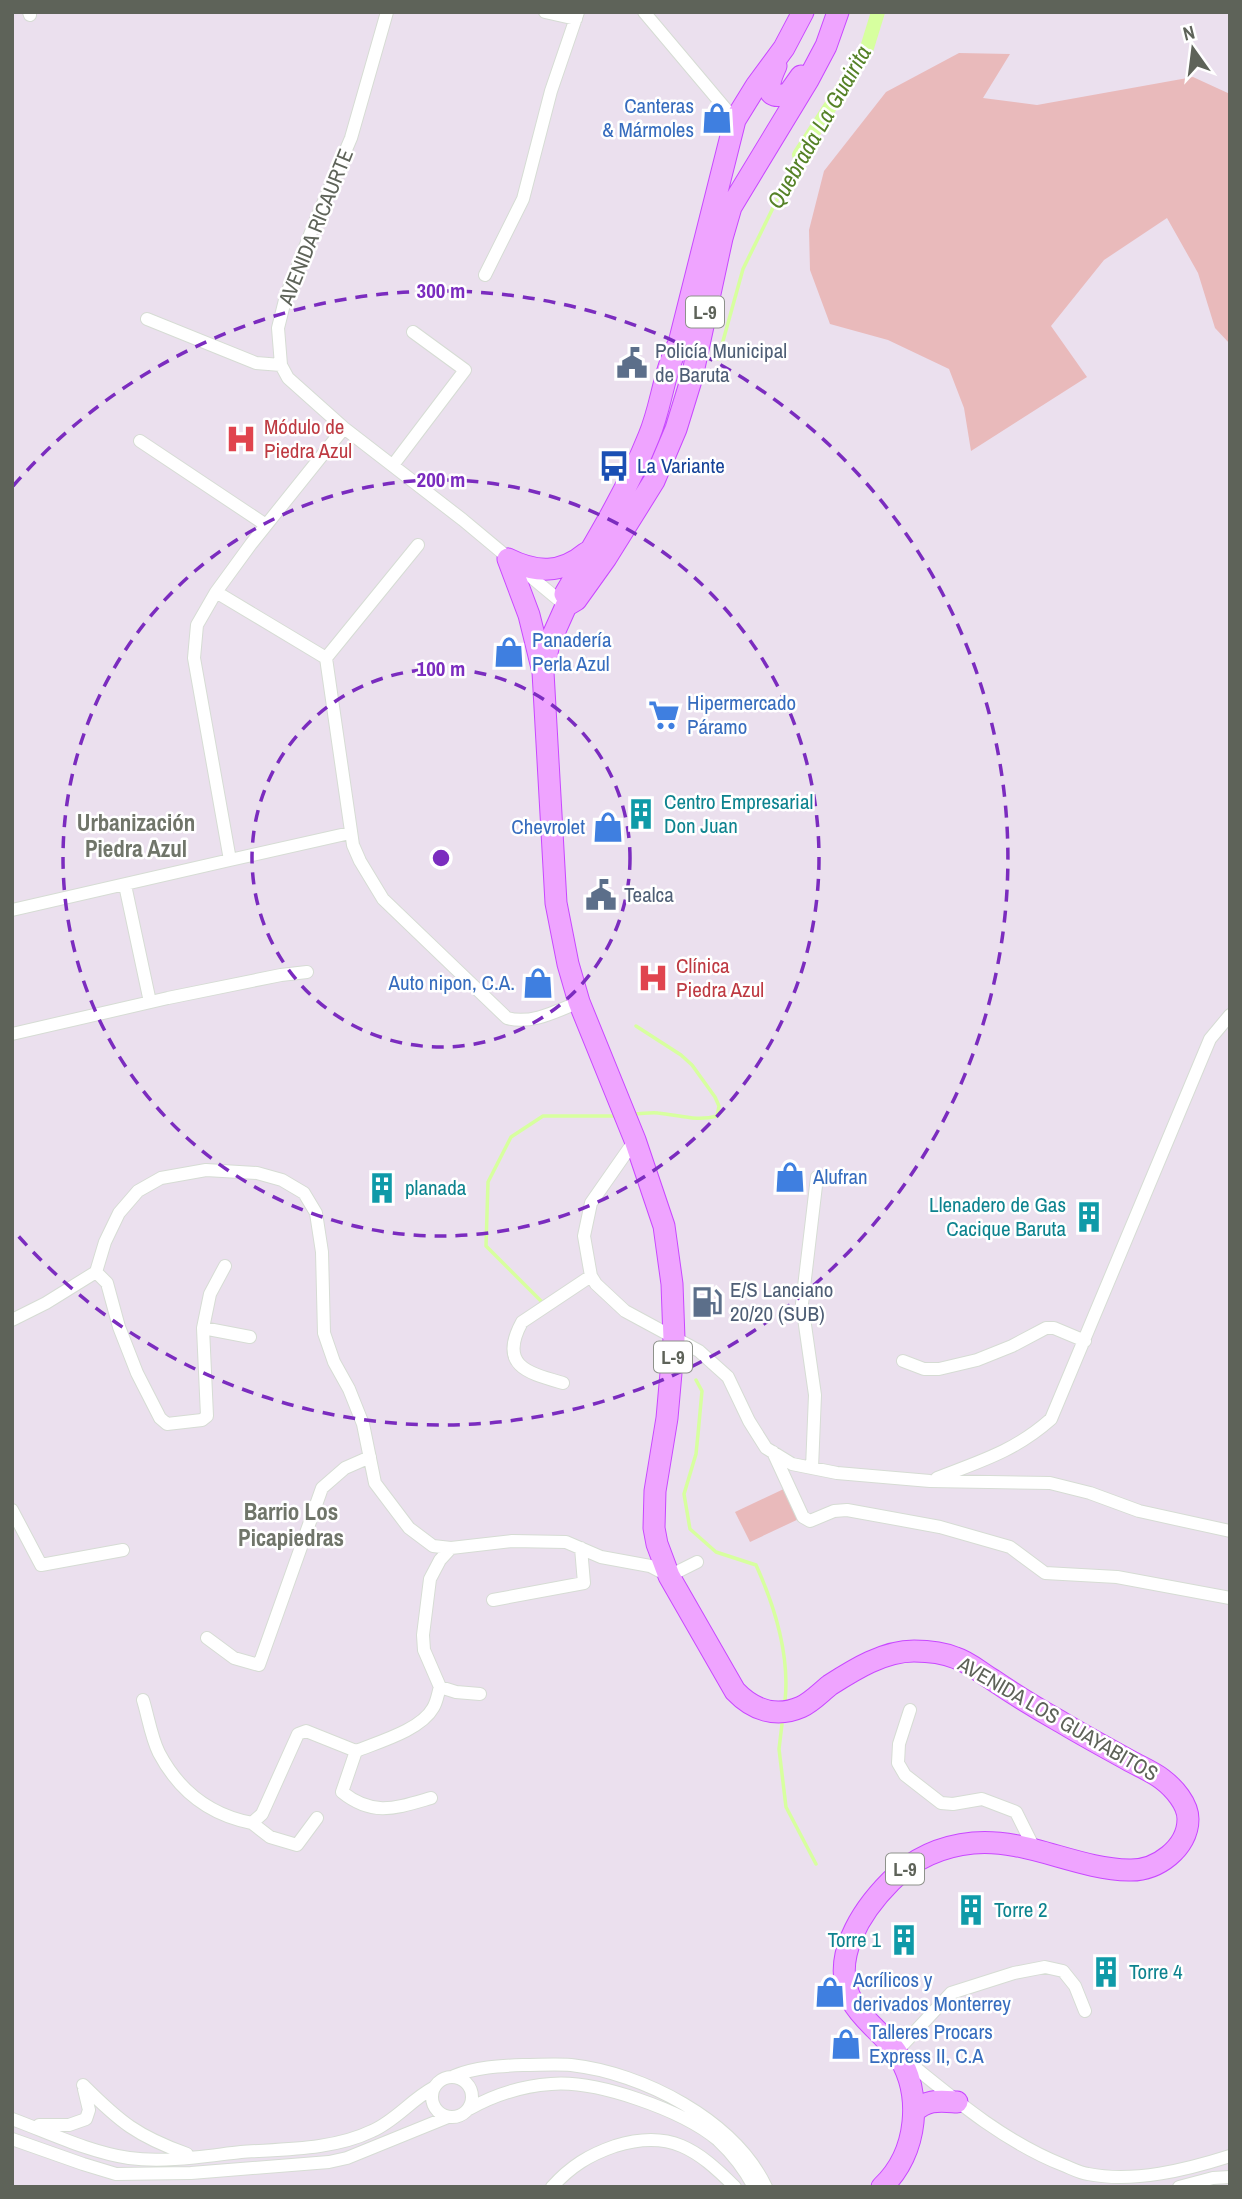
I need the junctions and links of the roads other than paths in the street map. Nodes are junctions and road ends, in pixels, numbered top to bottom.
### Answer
1 (387, 12) edge
2 (545, 12) edge
3 (644, 12) edge
4 (803, 12) edge
5 (836, 12) edge
6 (577, 16) edge
7 (784, 48) junction
8 (736, 120) junction
9 (731, 207) junction
10 (485, 275) dead end
11 (147, 319) dead end
12 (413, 332) dead end
13 (281, 365) junction
14 (344, 428) junction
15 (141, 441) dead end
16 (393, 466) junction
17 (266, 525) junction
18 (418, 545) dead end
19 (591, 549) junction
20 (508, 559) junction
21 (216, 592) junction
22 (566, 606) junction
23 (326, 658) junction
24 (543, 672) junction
25 (351, 833) junction
26 (230, 860) junction
27 (125, 885) junction
28 (12, 910) edge
29 (307, 972) dead end
30 (150, 1002) junction
31 (579, 1002) junction
32 (1230, 1015) edge
33 (12, 1034) edge
34 (635, 1140) junction
35 (817, 1177) dead end
36 (225, 1266) dead end
37 (96, 1272) junction
38 (591, 1276) junction
39 (12, 1320) edge
40 (204, 1328) junction
41 (250, 1337) dead end
42 (674, 1339) junction
43 (1085, 1341) junction
44 (903, 1361) dead end
45 (563, 1383) dead end
46 (773, 1452) junction
47 (370, 1457) junction
48 (811, 1468) junction
49 (930, 1481) junction
50 (12, 1510) edge
51 (1230, 1531) edge
52 (450, 1548) junction
53 (581, 1548) junction
54 (123, 1550) dead end
55 (697, 1562) dead end
56 (669, 1576) junction
57 (1230, 1598) edge
58 (492, 1600) dead end
59 (206, 1637) dead end
60 (440, 1687) junction
61 (480, 1694) dead end
62 (143, 1700) dead end
63 (910, 1710) dead end
64 (356, 1751) junction
65 (431, 1798) dead end
66 (317, 1818) dead end
67 (252, 1823) junction
68 (1035, 1850) junction
69 (1086, 2011) dead end
70 (896, 2052) junction
71 (454, 2076) junction
72 (433, 2088) junction
73 (957, 2102) junction
74 (469, 2109) junction
75 (914, 2112) junction
76 (448, 2117) junction
77 (12, 2119) edge
78 (26, 2124) junction
79 (12, 2138) edge
80 (1230, 2156) edge
81 (195, 2157) junction
82 (199, 2172) junction
83 (1126, 2177) junction
84 (1230, 2177) edge
85 (552, 2187) edge
86 (735, 2187) edge
87 (754, 2187) edge
88 (766, 2187) edge
89 (881, 2187) edge
90 (1145, 2187) edge
91 (1179, 2187) edge

1 - 13 street, AVENIDA RICAURTE
2 - 6 street
3 - 8 street
4 - 7 main road, L-9
5 - 7 main road, L-9
5 - 9 main road, L-9
6 - 10 street
7 - 8 main road, L-9
8 - 9 main road
8 - 19 main road, L-9
9 - 22 main road, L-9
11 - 13 street
12 - 16 street
13 - 14 street
14 - 16 street
14 - 17 street
15 - 17 street
16 - 20 street
17 - 21 street
18 - 23 street
19 - 20 main road
19 - 22 main road, L-9
20 - 22 street
20 - 24 main road, L-9
21 - 23 street
21 - 26 street
22 - 24 main road, L-9
23 - 25 street
24 - 31 main road, L-9
25 - 26 street
25 - 31 street
26 - 27 street
27 - 28 street
27 - 30 street
29 - 30 street
30 - 33 street
31 - 34 main road, L-9
32 - 43 street
34 - 38 street
34 - 42 main road, AVENIDA LOS GUAYABITOS / L-9
35 - 48 street
36 - 40 street
37 - 39 street
37 - 40 street
37 - 47 street
38 - 42 street
38 - 45 street
40 - 41 street
42 - 46 street
42 - 56 main road, AVENIDA LOS GUAYABITOS / L-9
43 - 44 street
43 - 49 street
46 - 48 street
46 - 57 street
47 - 52 street
47 - 59 street
48 - 49 street
49 - 51 street
50 - 54 street
52 - 53 street
52 - 60 street
53 - 56 street
53 - 58 street
55 - 56 street
56 - 68 main road, AVENIDA LOS GUAYABITOS / L-9
60 - 61 street
60 - 64 street
62 - 67 street
63 - 68 street
64 - 65 street
64 - 67 street
66 - 67 street
68 - 70 main road, AVENIDA LOS GUAYABITOS / L-9
69 - 70 street
70 - 73 street
70 - 75 main road, AVENIDA LOS GUAYABITOS / L-9
71 - 72 street
71 - 74 street
71 - 88 street
72 - 76 street
72 - 81 street
73 - 75 main road
73 - 83 street
74 - 76 street
74 - 87 street
75 - 89 main road, AVENIDA LOS GUAYABITOS / L-9
76 - 82 street
77 - 78 street
78 - 81 street
78 - 81 street
79 - 82 street
80 - 83 street
81 - 82 street
83 - 90 street
84 - 91 street
85 - 86 street

